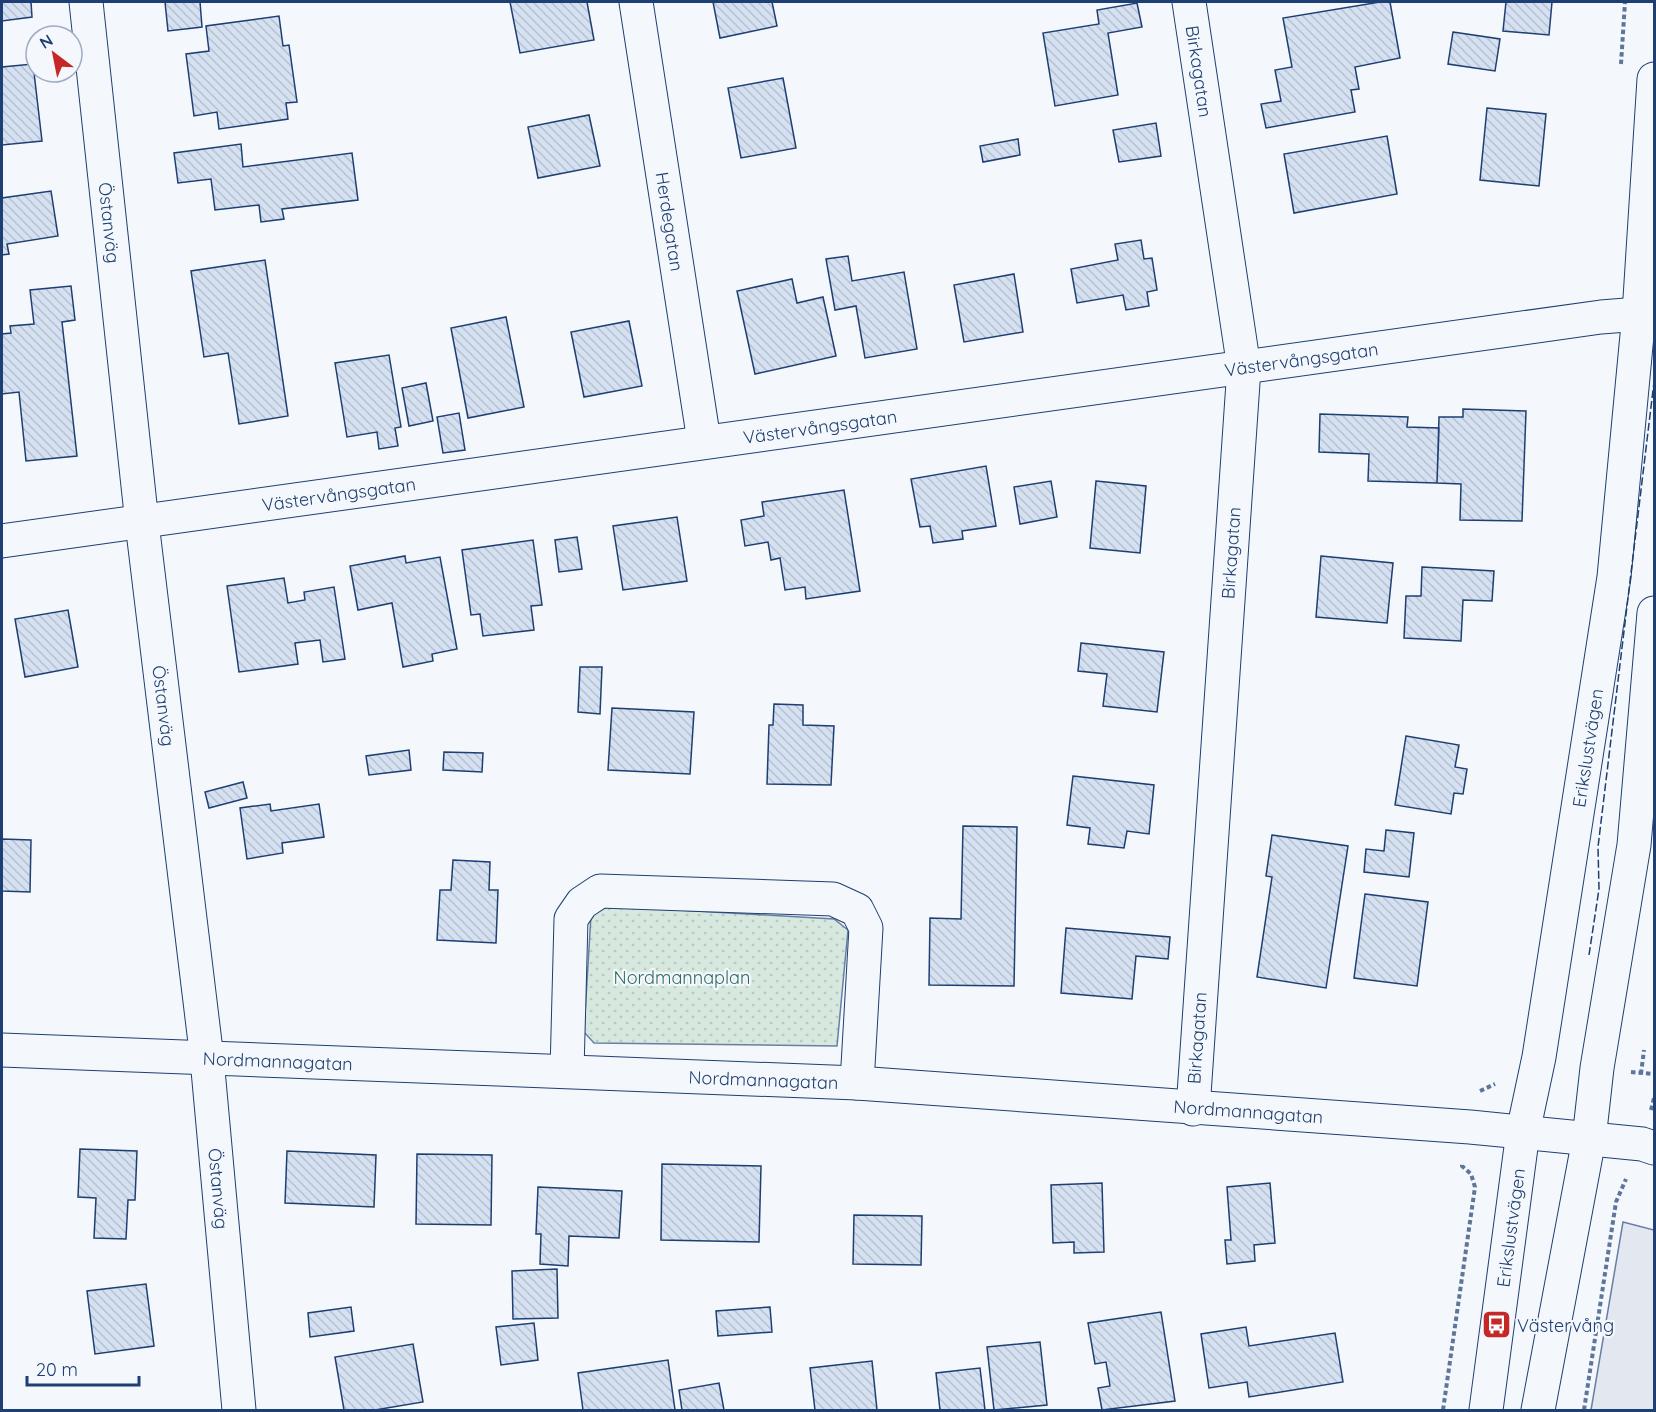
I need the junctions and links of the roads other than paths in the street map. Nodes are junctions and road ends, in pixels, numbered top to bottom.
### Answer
1 (86, 2) edge
2 (636, 2) edge
3 (1189, 2) edge
4 (1654, 79) edge
5 (1639, 314) junction
6 (1244, 368) junction
7 (704, 441) junction
8 (142, 523) junction
9 (2, 542) edge
10 (1654, 614) edge
11 (1644, 834) edge
12 (2, 1050) edge
13 (207, 1059) junction
14 (567, 1071) junction
15 (857, 1083) junction
16 (1192, 1109) junction
17 (1523, 1132) junction
18 (1589, 1138) junction
19 (1648, 1146) edge
20 (239, 1410) edge
21 (1486, 1410) edge
22 (1538, 1410) edge

1 - 8 street, Östanväg
2 - 7 street, Herdegatan
3 - 6 street, Birkagatan
4 - 5 street, Erikslustvägen
5 - 6 street, Västervångsgatan
5 - 17 street, Erikslustvägen
6 - 7 street, Västervångsgatan
6 - 16 street, Birkagatan
7 - 8 street, Västervångsgatan
8 - 9 street, Västervångsgatan
8 - 13 street, Östanväg
10 - 11 street
11 - 18 street
12 - 13 street, Nordmannagatan
13 - 14 street, Nordmannagatan
13 - 20 street, Östanväg
14 - 15 street, Nordmannagatan
14 - 15 street
15 - 16 street, Nordmannagatan
16 - 17 street, Nordmannagatan
17 - 18 street, Nordmannagatan
17 - 21 street, Erikslustvägen
18 - 19 street, Nordmannagatan
18 - 22 street

